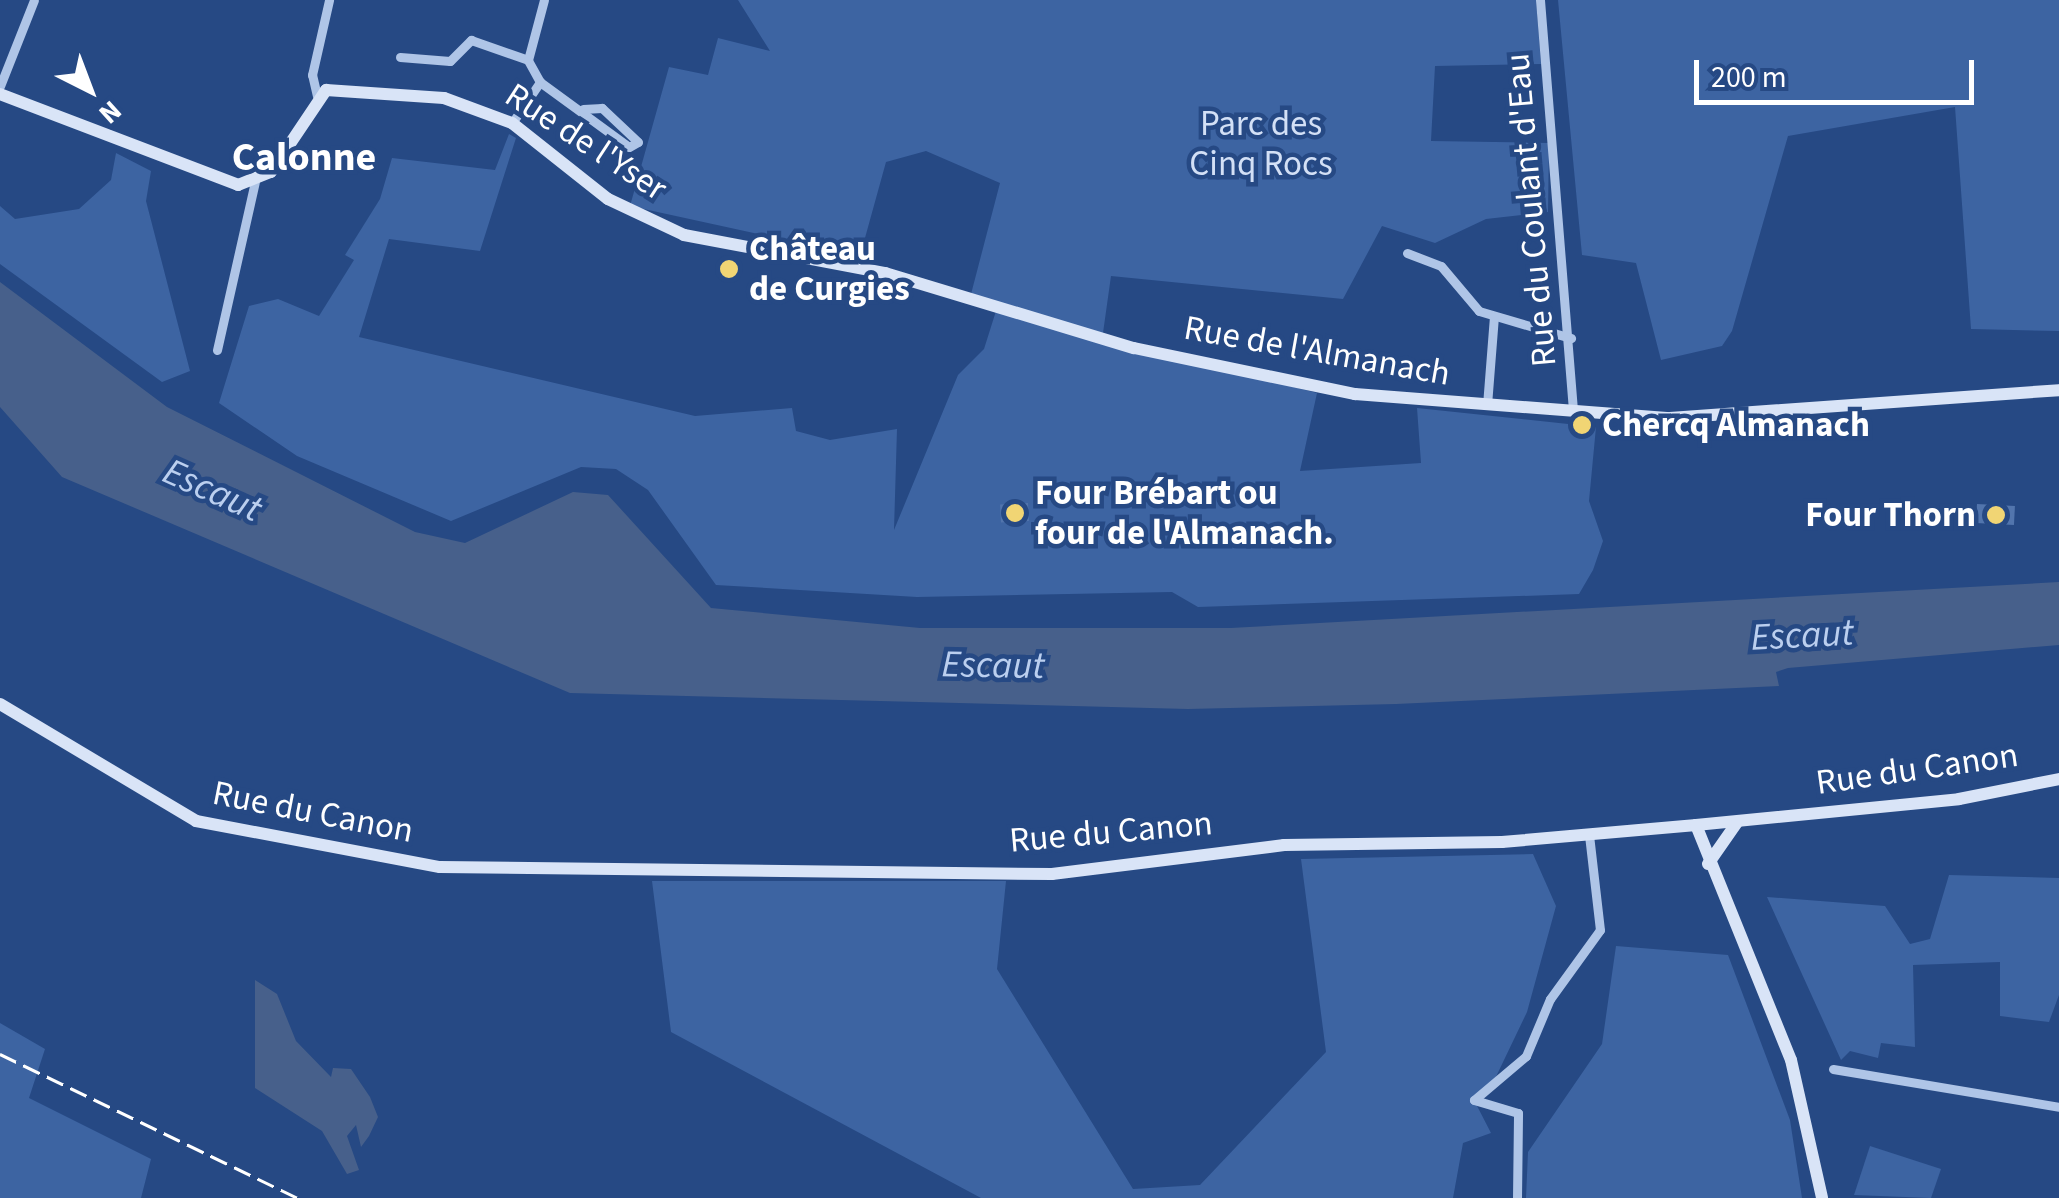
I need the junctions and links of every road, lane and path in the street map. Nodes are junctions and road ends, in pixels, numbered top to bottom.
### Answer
1 (34, 0) edge
2 (329, 0) edge
3 (544, 0) edge
4 (1540, 0) edge
5 (400, 57) dead end
6 (528, 60) junction
7 (540, 82) junction
8 (0, 86) edge
9 (0, 94) edge
10 (317, 96) junction
11 (583, 109) junction
12 (512, 122) junction
13 (256, 182) junction
14 (1407, 253) dead end
15 (1494, 317) junction
16 (1054, 324) joint
17 (1571, 338) junction
18 (217, 350) dead end
19 (2059, 390) edge
20 (1486, 408) junction
21 (1573, 415) junction
22 (0, 704) edge
23 (2059, 779) edge
24 (1738, 821) junction
25 (1696, 825) junction
26 (1588, 835) junction
27 (1708, 864) junction
28 (1833, 1069) dead end
29 (2059, 1107) edge
30 (1517, 1198) edge
31 (1822, 1198) edge

1 - 8 street
2 - 10 street
3 - 6 street
4 - 17 street, Rue du Coulant d'Eau
5 - 6 street
6 - 7 street
7 - 11 street
7 - 12 street
9 - 13 main road
10 - 12 main road, Rue de l'Yser
10 - 13 main road
11 - 11 street
12 - 16 main road, Rue de l'Yser
13 - 18 street
14 - 15 street
15 - 17 street
15 - 20 street
16 - 20 main road, Rue de l'Almanach
17 - 21 street, Rue du Coulant d'Eau
19 - 21 main road, Rue de l'Almanach
20 - 21 main road, Rue de l'Almanach
22 - 26 main road, Rue du Canon
23 - 24 main road, Rue du Canon
24 - 25 main road, Rue du Canon
24 - 27 main road
25 - 26 main road, Rue du Canon
25 - 27 main road
26 - 30 street
27 - 31 main road
28 - 29 street

